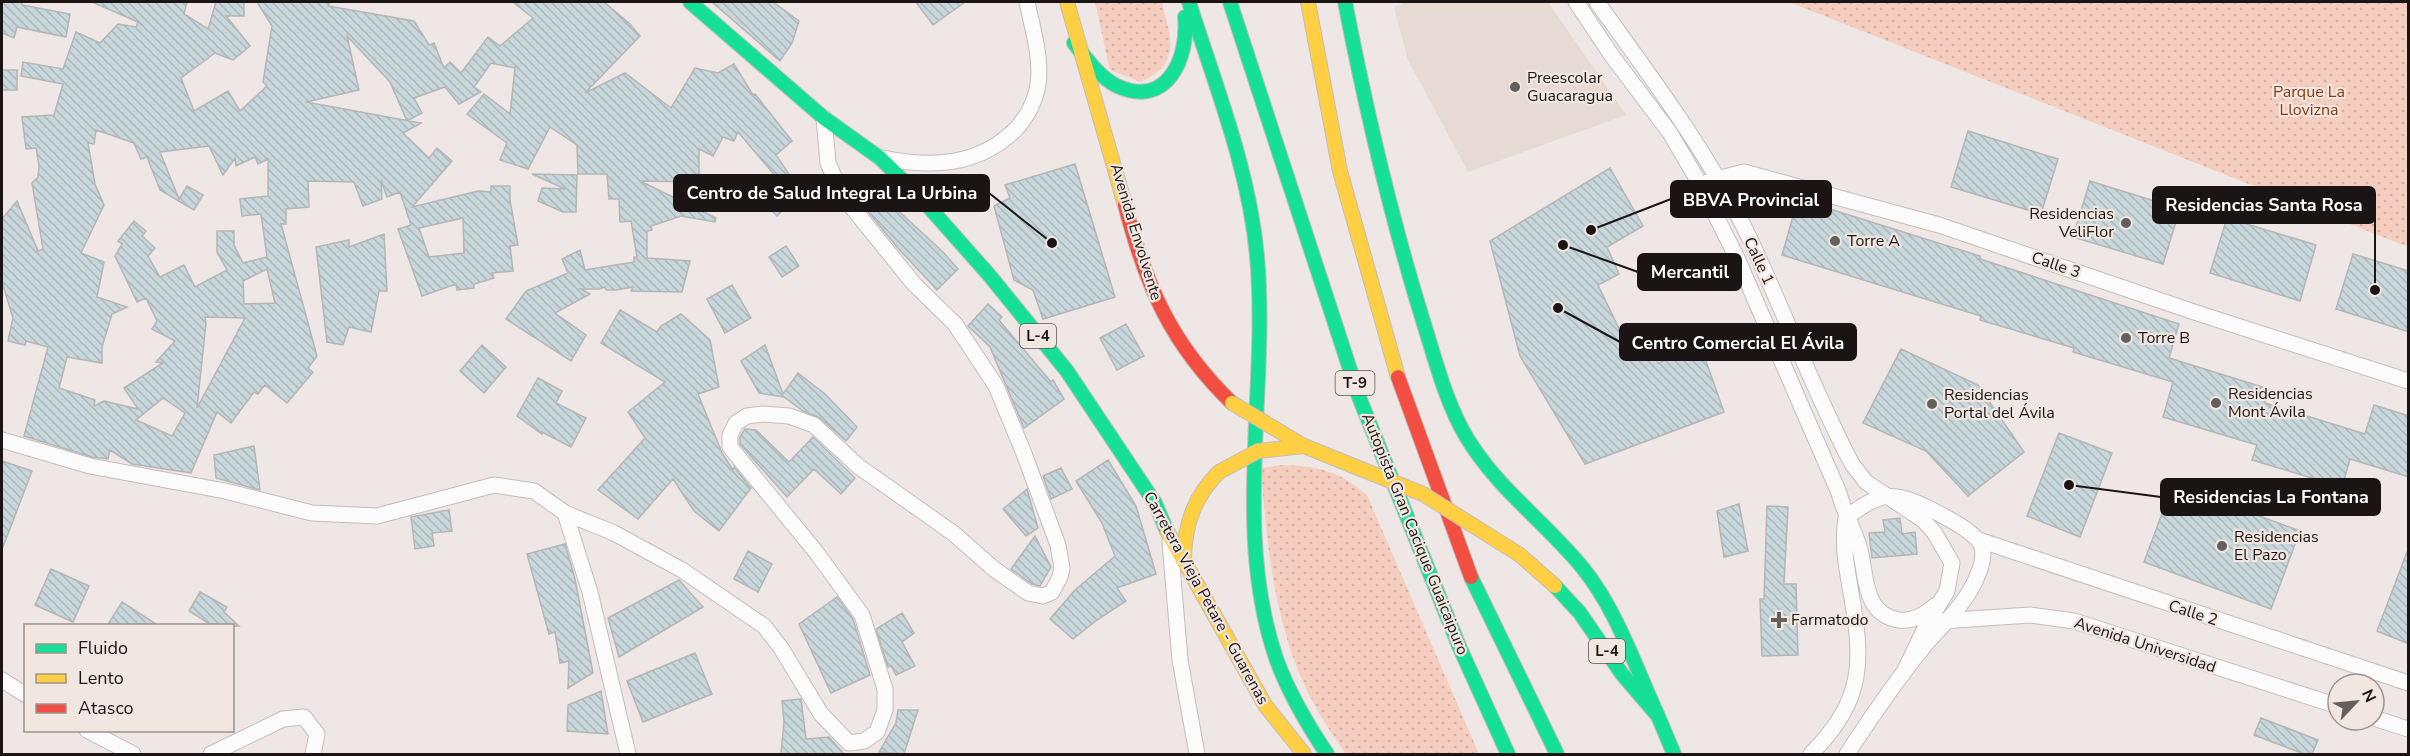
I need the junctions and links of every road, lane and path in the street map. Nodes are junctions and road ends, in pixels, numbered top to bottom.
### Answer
1 (690, 2) edge
2 (1027, 2) edge
3 (1067, 2) edge
4 (1182, 2) edge
5 (1189, 2) edge
6 (1230, 2) edge
7 (1308, 2) edge
8 (1346, 2) edge
9 (1576, 2) edge
10 (1597, 2) edge
11 (1074, 44) junction
12 (824, 118) junction
13 (1682, 122) junction
14 (1670, 133) junction
15 (880, 158) junction
16 (1717, 177) junction
17 (1700, 184) junction
18 (2409, 381) edge
19 (2, 440) edge
20 (1304, 446) junction
21 (1887, 495) junction
22 (565, 513) junction
23 (1846, 518) junction
24 (1169, 534) junction
25 (1979, 540) junction
26 (1184, 557) junction
27 (1940, 601) junction
28 (1947, 620) junction
29 (1903, 621) junction
30 (1928, 622) junction
31 (1903, 674) junction
32 (2, 680) edge
33 (2409, 683) edge
34 (24, 693) edge
35 (2326, 702) edge
36 (1658, 716) junction
37 (2386, 722) edge
38 (2409, 729) edge
39 (91, 732) edge
40 (133, 754) edge
41 (211, 754) edge
42 (313, 754) edge
43 (628, 754) edge
44 (1197, 754) edge
45 (1304, 754) edge
46 (1327, 754) edge
47 (1508, 754) edge
48 (1557, 754) edge
49 (1674, 754) edge
50 (1685, 754) edge
51 (1811, 754) edge
52 (1847, 754) edge

1 - 12 main road, Carretera Vieja Petare - Guarenas / L-4
2 - 15 street
3 - 11 main road, Avenida Envolvente / L-4
4 - 11 main road
5 - 46 main road
6 - 47 main road, Autopista Gran Cacique Guaicaipuro / T-9
7 - 48 main road, Autopista Gran Cacique Guaicaipuro / T-9
8 - 36 main road
9 - 14 street, Calle 1
10 - 13 street, Calle 1
11 - 20 main road, Avenida Envolvente / L-4, bridge
12 - 15 main road, Carretera Vieja Petare - Guarenas / L-4
12 - 22 street
13 - 14 street
13 - 16 street, Calle 1
14 - 17 street, Calle 1
15 - 24 main road, Carretera Vieja Petare - Guarenas / L-4
16 - 17 street, Calle 3
16 - 18 street, Calle 3
16 - 21 street, Calle 1
17 - 23 street, Calle 1
19 - 22 street
20 - 26 main road, bridge
20 - 36 main road, Avenida Envolvente / L-4, bridge
21 - 23 street
21 - 25 street, Calle 2
21 - 27 street
22 - 43 street
23 - 29 street
23 - 51 street
24 - 26 main road, Carretera Vieja Petare - Guarenas / L-4
24 - 44 street
25 - 28 street
25 - 33 street, Calle 2
26 - 45 main road, Carretera Vieja Petare - Guarenas / L-4
27 - 29 street
27 - 30 street
28 - 30 street, Avenida Universidad
28 - 31 street
28 - 35 street, Avenida Universidad
29 - 30 street, Avenida Universidad
30 - 31 street
31 - 52 street
32 - 34 street
36 - 49 main road, Avenida Envolvente
36 - 50 street
37 - 38 street
39 - 40 street
41 - 42 street

